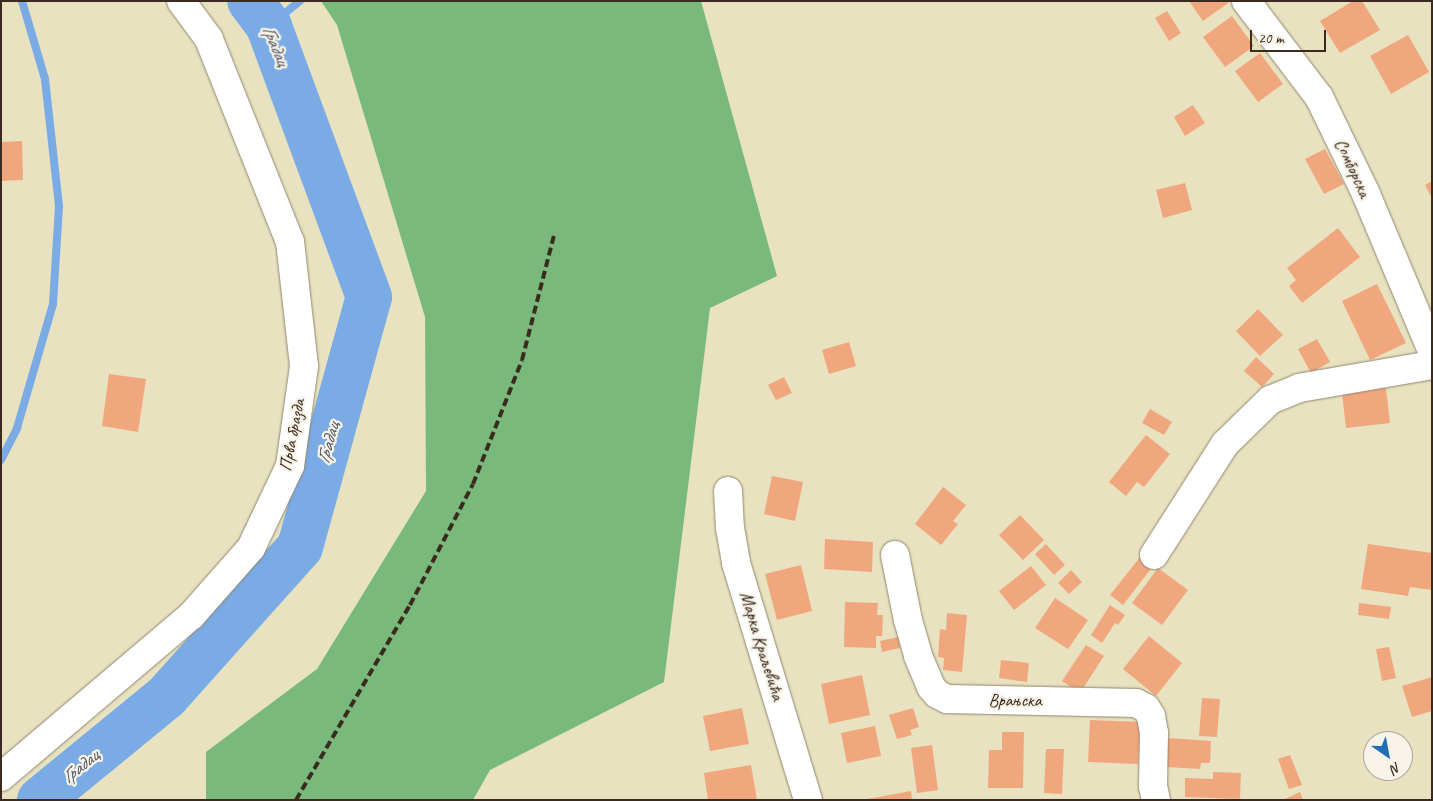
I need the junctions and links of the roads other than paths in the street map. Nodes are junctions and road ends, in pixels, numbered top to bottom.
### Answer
1 (181, 1) edge
2 (1246, 1) edge
3 (1432, 351) edge
4 (1432, 365) edge
5 (728, 490) dead end
6 (895, 555) dead end
7 (1154, 556) dead end
8 (1, 777) edge
9 (808, 800) edge
10 (1156, 800) edge

1 - 8 street, Прва бразда
2 - 3 street, Сомборска
4 - 7 street
5 - 9 street, Марка Краљевића
6 - 10 street, Врањска

